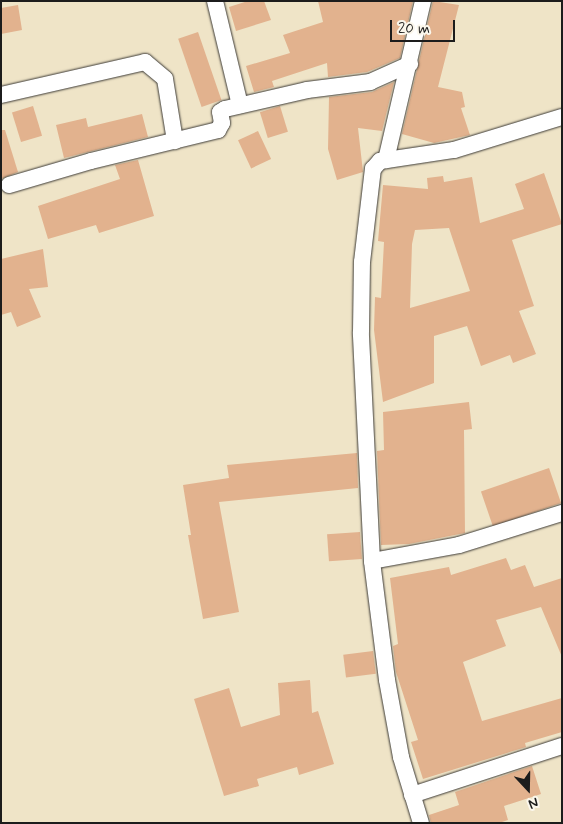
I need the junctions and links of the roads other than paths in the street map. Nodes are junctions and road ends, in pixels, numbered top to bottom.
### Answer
1 (214, 1) edge
2 (423, 1) edge
3 (410, 64) junction
4 (1, 95) edge
5 (240, 105) junction
6 (562, 117) edge
7 (175, 141) junction
8 (386, 160) junction
9 (9, 185) dead end
10 (562, 513) edge
11 (372, 562) junction
12 (562, 746) edge
13 (412, 795) junction
14 (421, 823) edge

1 - 5 street
2 - 3 street
3 - 5 street
3 - 8 street
4 - 7 street
5 - 7 street
6 - 8 street
7 - 9 street
8 - 11 street
10 - 11 street
11 - 13 street
12 - 13 street
13 - 14 street

